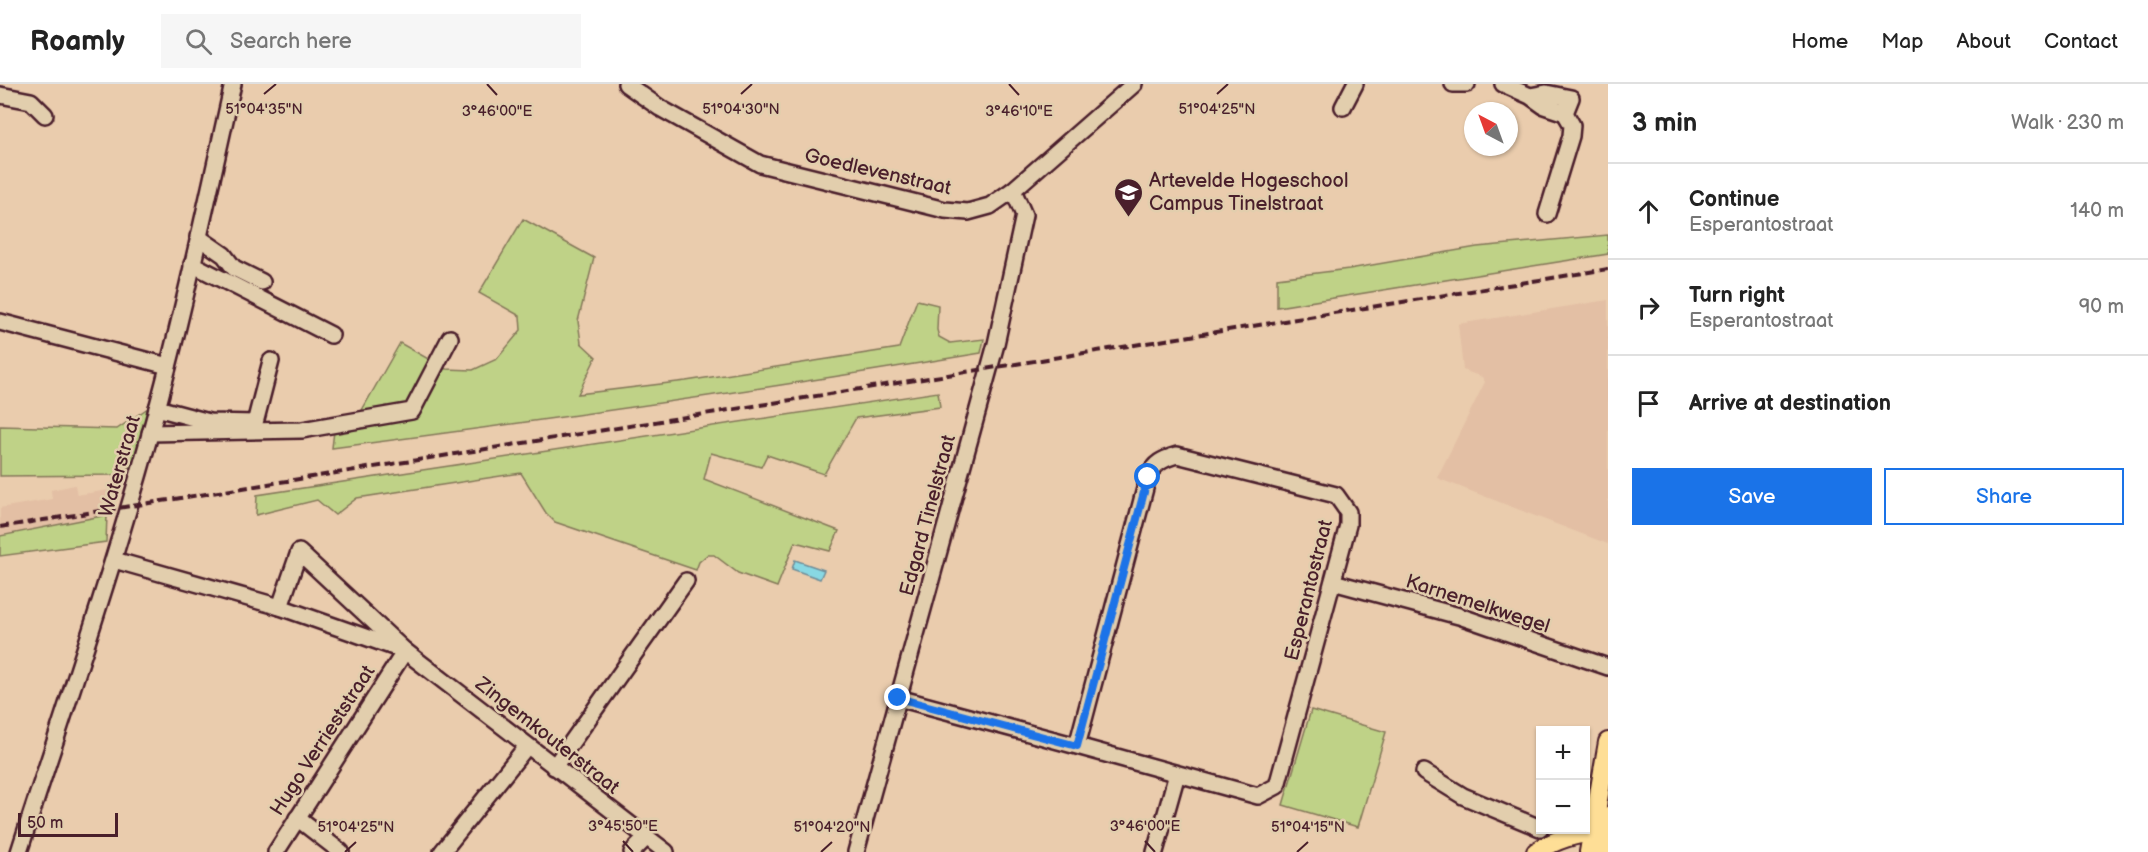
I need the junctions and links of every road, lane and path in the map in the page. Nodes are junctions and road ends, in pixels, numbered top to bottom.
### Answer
1 (233, 84) edge
2 (626, 84) edge
3 (1134, 84) edge
4 (1355, 84) edge
5 (1453, 84) edge
6 (1467, 84) edge
7 (1503, 84) edge
8 (0, 95) edge
9 (1343, 107) dead end
10 (45, 115) dead end
11 (1013, 190) junction
12 (1547, 214) dead end
13 (198, 237) junction
14 (192, 264) junction
15 (262, 282) dead end
16 (0, 322) edge
17 (331, 335) dead end
18 (450, 338) dead end
19 (271, 361) dead end
20 (168, 366) junction
21 (157, 408) junction
22 (150, 433) junction
23 (114, 560) junction
24 (686, 581) dead end
25 (1333, 582) junction
26 (280, 607) junction
27 (405, 651) junction
28 (1608, 667) edge
29 (898, 698) junction
30 (1608, 742) edge
31 (526, 746) junction
32 (1077, 746) junction
33 (554, 767) junction
34 (1424, 772) dead end
35 (1177, 774) junction
36 (297, 818) junction
37 (1536, 829) edge
38 (1545, 834) edge
39 (1603, 834) edge
40 (646, 838) junction
41 (19, 852) edge
42 (276, 852) edge
43 (340, 852) edge
44 (442, 852) edge
45 (632, 852) edge
46 (666, 852) edge
47 (856, 852) edge
48 (1155, 852) edge
49 (1536, 852) edge
50 (1590, 852) edge

1 - 13 street, Waterstraat
2 - 11 street, Goedlevenstraat
3 - 11 street, Goedlevenstraat
4 - 9 street
5 - 6 street
7 - 12 street
8 - 10 street
11 - 29 street, Edgard Tinelstraat
13 - 14 street, Waterstraat
13 - 15 street
14 - 17 street
14 - 20 street, Waterstraat
16 - 20 street
18 - 22 street
19 - 21 street
20 - 21 street, Waterstraat
21 - 22 street, Waterstraat
22 - 23 street, Waterstraat
23 - 26 street, Zingemkouterstraat
23 - 41 street, Waterstraat
24 - 33 street
25 - 28 street, Karnemelkwegel
25 - 32 street, Esperantostraat
25 - 35 street, Esperantostraat
26 - 27 street, Zingemkouterstraat
26 - 27 street, Zingemkouterstraat
27 - 31 street, Zingemkouterstraat
27 - 36 street, Hugo Verrieststraat
29 - 32 street, Esperantostraat
29 - 47 street, Edgard Tinelstraat
30 - 39 main road
31 - 33 street, Zingemkouterstraat
31 - 44 street
32 - 35 street, Esperantostraat
33 - 40 street, Zingemkouterstraat
34 - 37 street
35 - 48 street
36 - 42 street, Hugo Verrieststraat
36 - 43 street
38 - 49 main road
39 - 50 main road
40 - 45 street
40 - 46 street, Zingemkouterstraat

